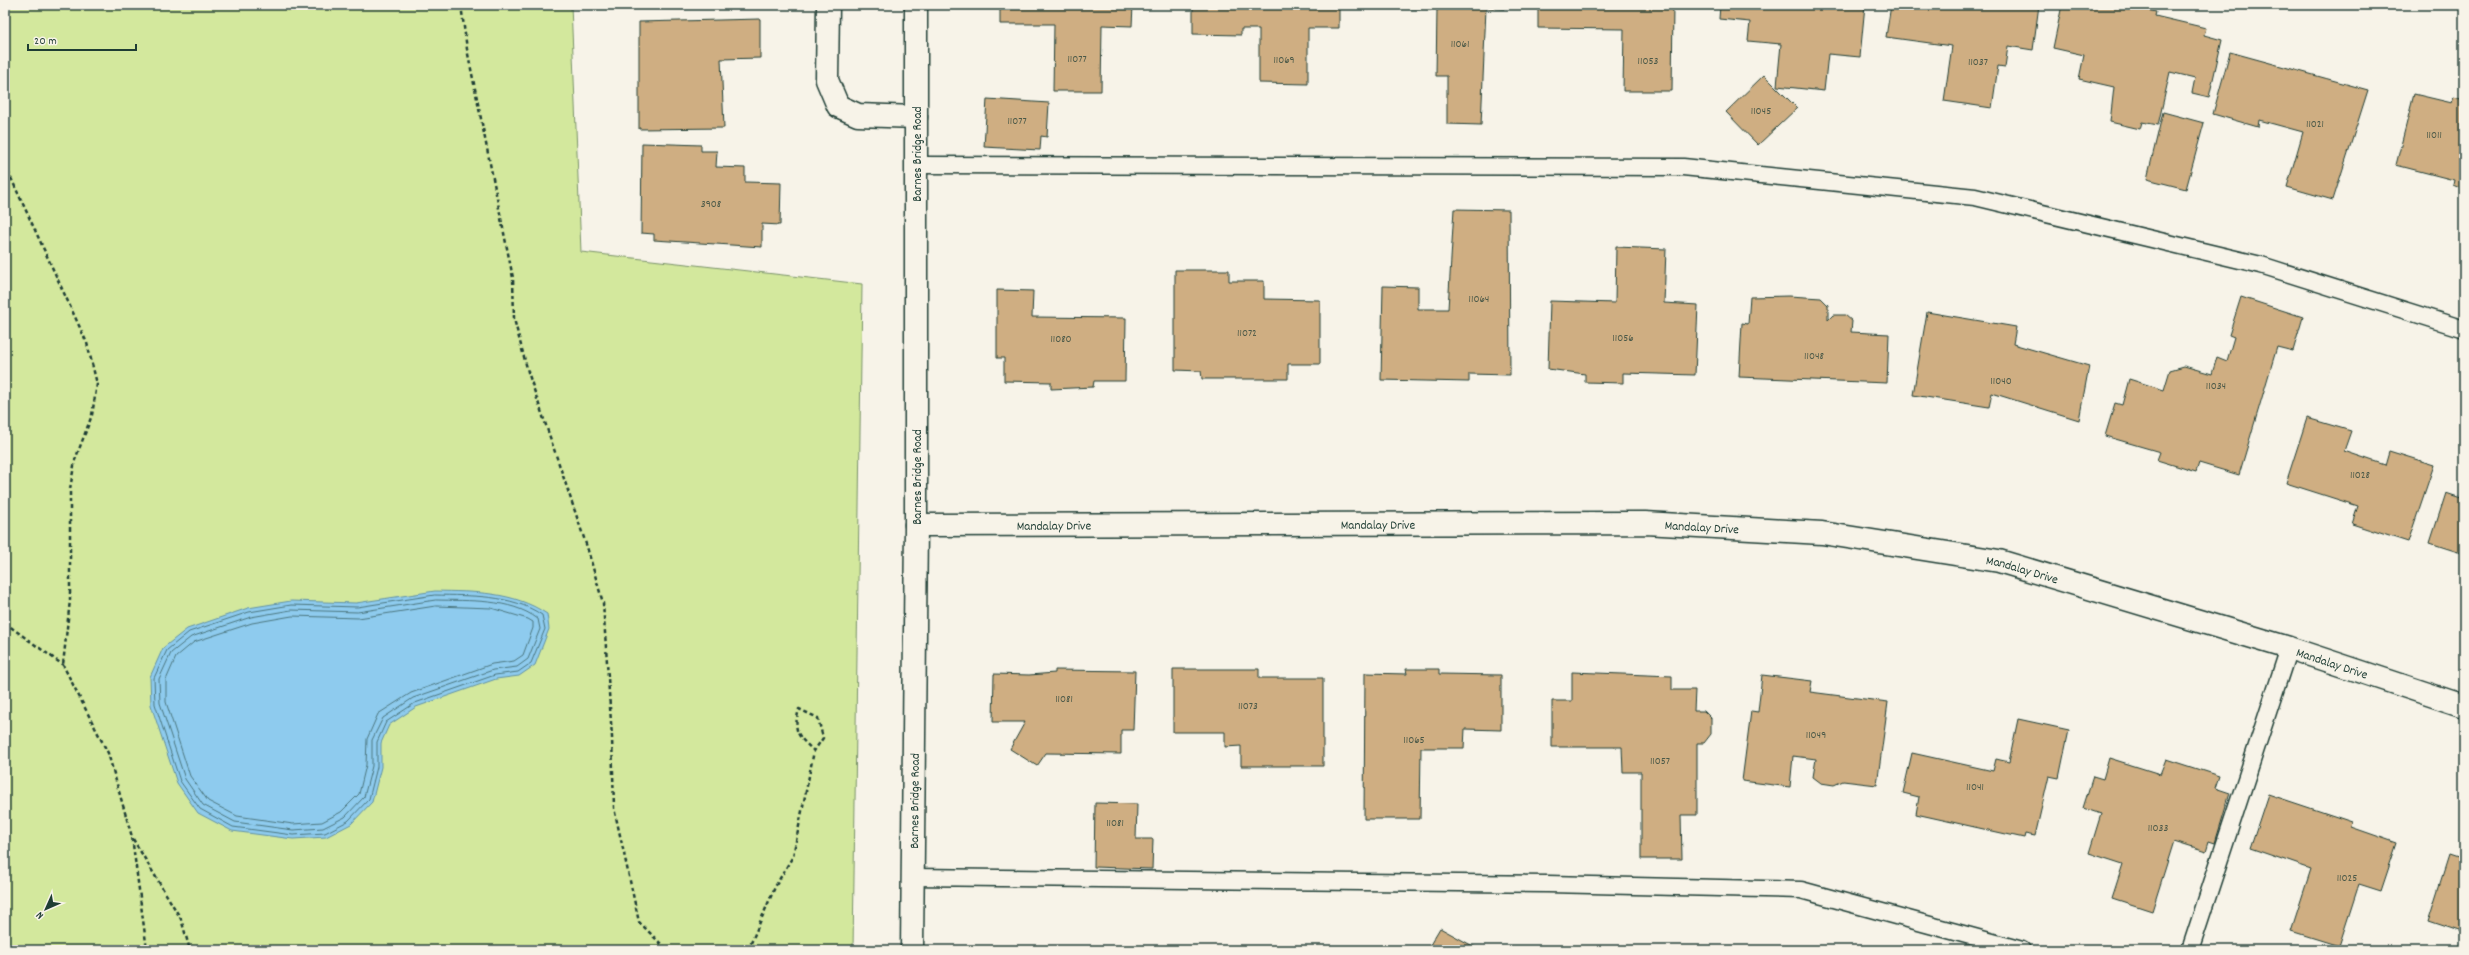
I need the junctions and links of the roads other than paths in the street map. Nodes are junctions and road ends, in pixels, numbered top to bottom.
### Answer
1 (828, 5) edge
2 (916, 5) edge
3 (916, 117) junction
4 (916, 165) junction
5 (2464, 329) edge
6 (916, 525) junction
7 (2289, 648) junction
8 (2464, 706) edge
9 (912, 877) junction
10 (912, 950) edge
11 (2022, 950) edge
12 (2190, 950) edge

1 - 3 street
2 - 3 street, Barnes Bridge Road
3 - 4 street, Barnes Bridge Road
4 - 5 lane
4 - 6 street, Barnes Bridge Road
6 - 7 street, Mandalay Drive
6 - 9 street, Barnes Bridge Road
7 - 8 street, Mandalay Drive
7 - 12 lane
9 - 10 street, Barnes Bridge Road
9 - 11 lane

